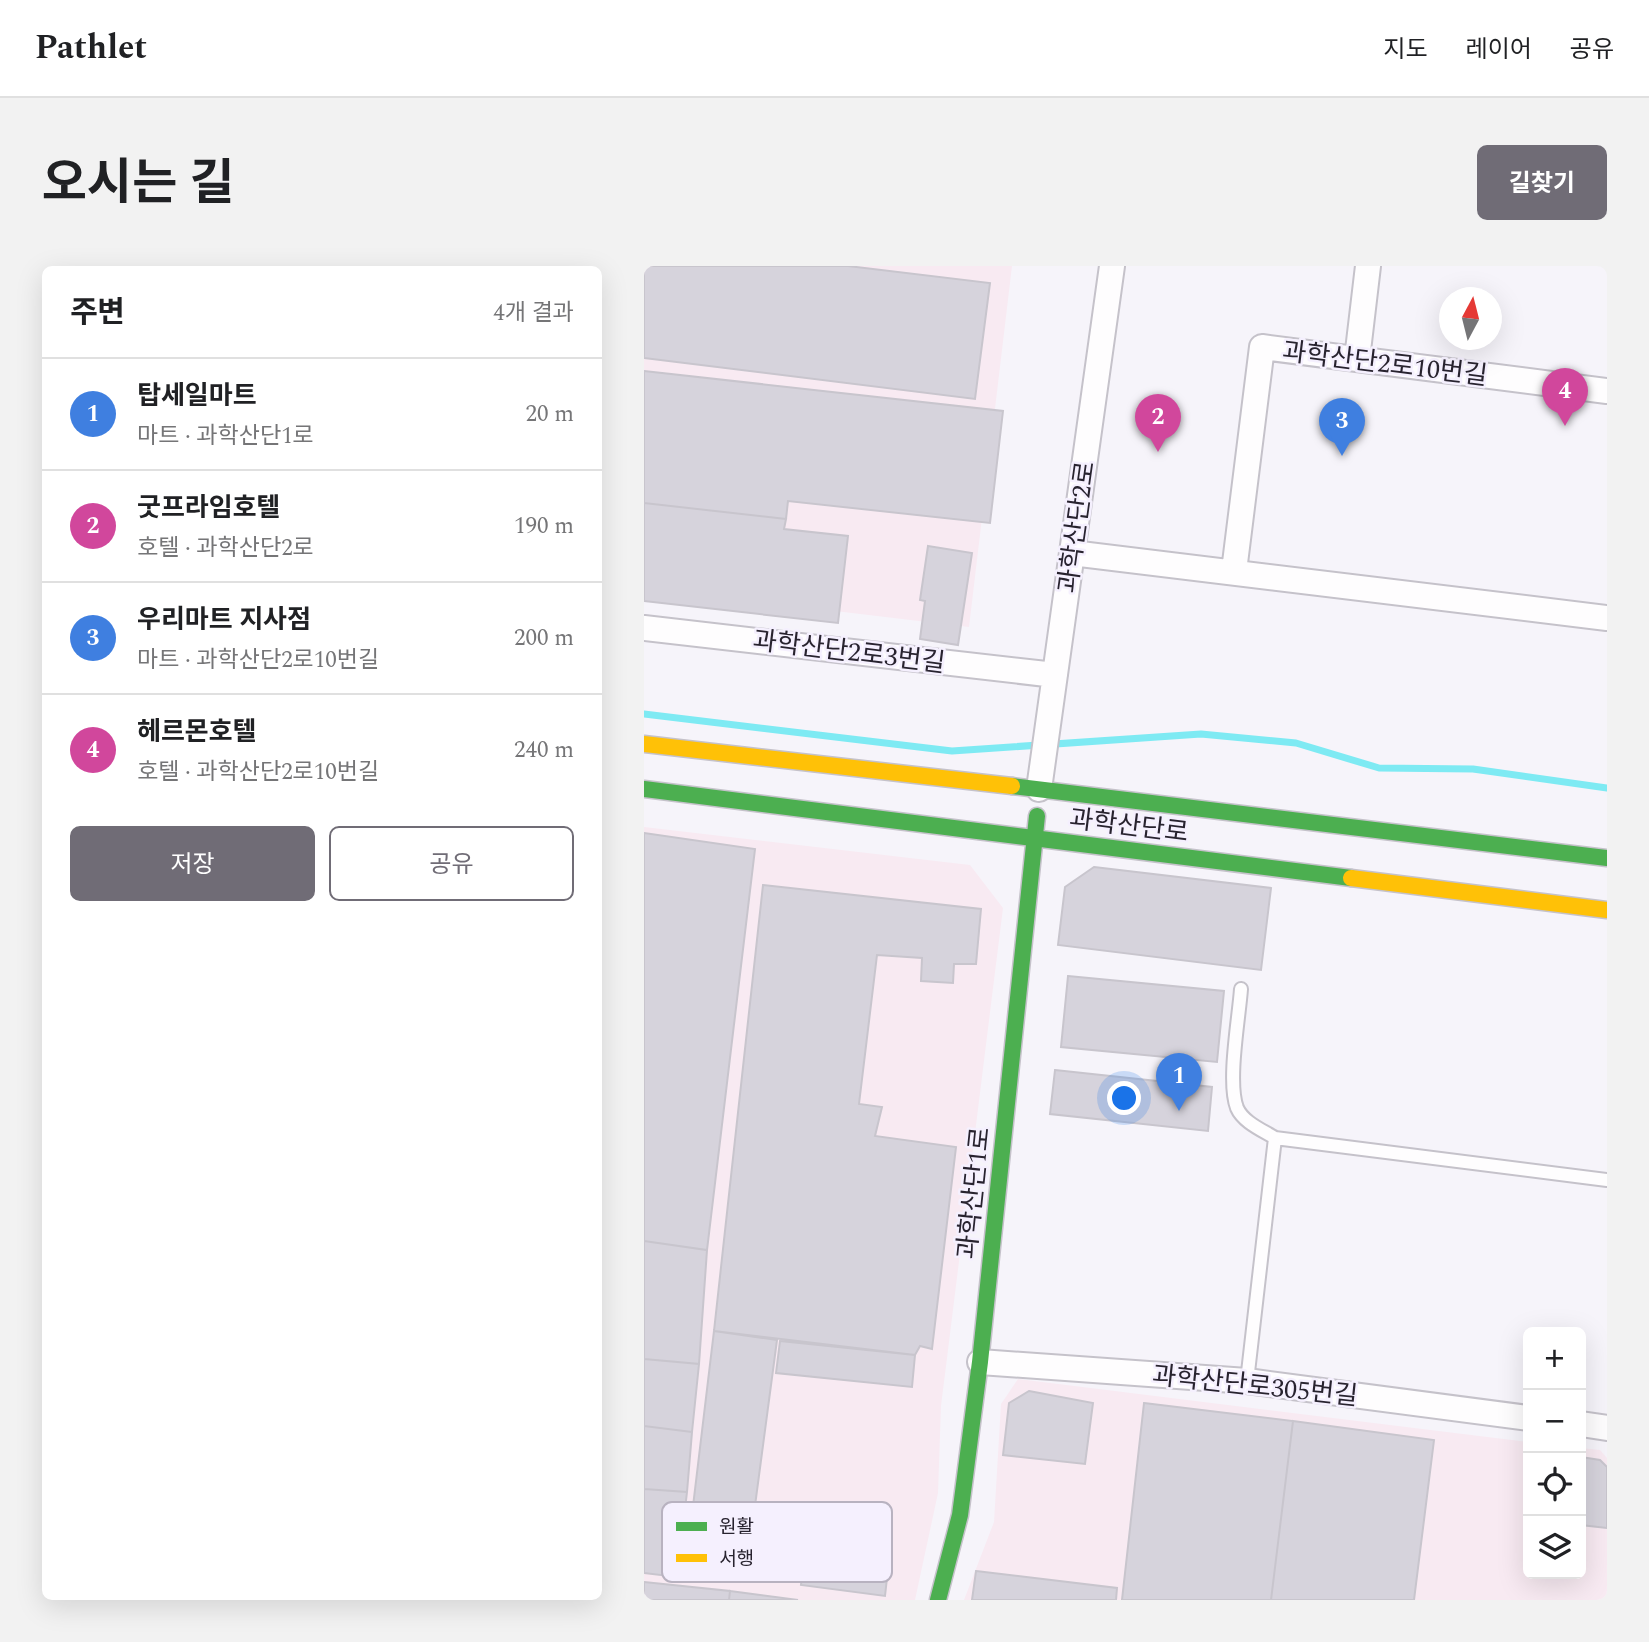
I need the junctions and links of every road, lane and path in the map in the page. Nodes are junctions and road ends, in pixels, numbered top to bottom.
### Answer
1 (1112, 266) edge
2 (1368, 266) edge
3 (1357, 359) junction
4 (1607, 391) edge
5 (1072, 553) junction
6 (1234, 571) junction
7 (1607, 618) edge
8 (644, 628) edge
9 (1055, 675) junction
10 (644, 744) edge
11 (644, 789) edge
12 (1039, 789) junction
13 (1035, 838) junction
14 (1607, 858) edge
15 (1607, 909) edge
16 (1241, 989) dead end
17 (1275, 1138) junction
18 (1607, 1180) edge
19 (980, 1362) junction
20 (1248, 1381) junction
21 (1523, 1417) edge
22 (1586, 1425) edge
23 (1607, 1428) edge
24 (938, 1600) edge

1 - 5 street, 과학산단2로
2 - 3 street
3 - 4 street, 과학산단2로10번길
3 - 6 street, 과학산단2로10번길
5 - 6 street
5 - 9 street, 과학산단2로
6 - 7 street
8 - 9 street, 과학산단2로3번길
9 - 12 street, 과학산단2로
10 - 12 main road, 과학산단로
11 - 13 main road, 과학산단로
12 - 13 main road, 과학산단1로
12 - 14 main road, 과학산단로
13 - 15 main road, 과학산단로
13 - 19 main road, 과학산단1로
16 - 17 lane
17 - 18 lane
17 - 20 lane
19 - 20 street, 과학산단로305번길
19 - 24 main road, 과학산단1로
20 - 21 street, 과학산단로305번길
22 - 23 street

